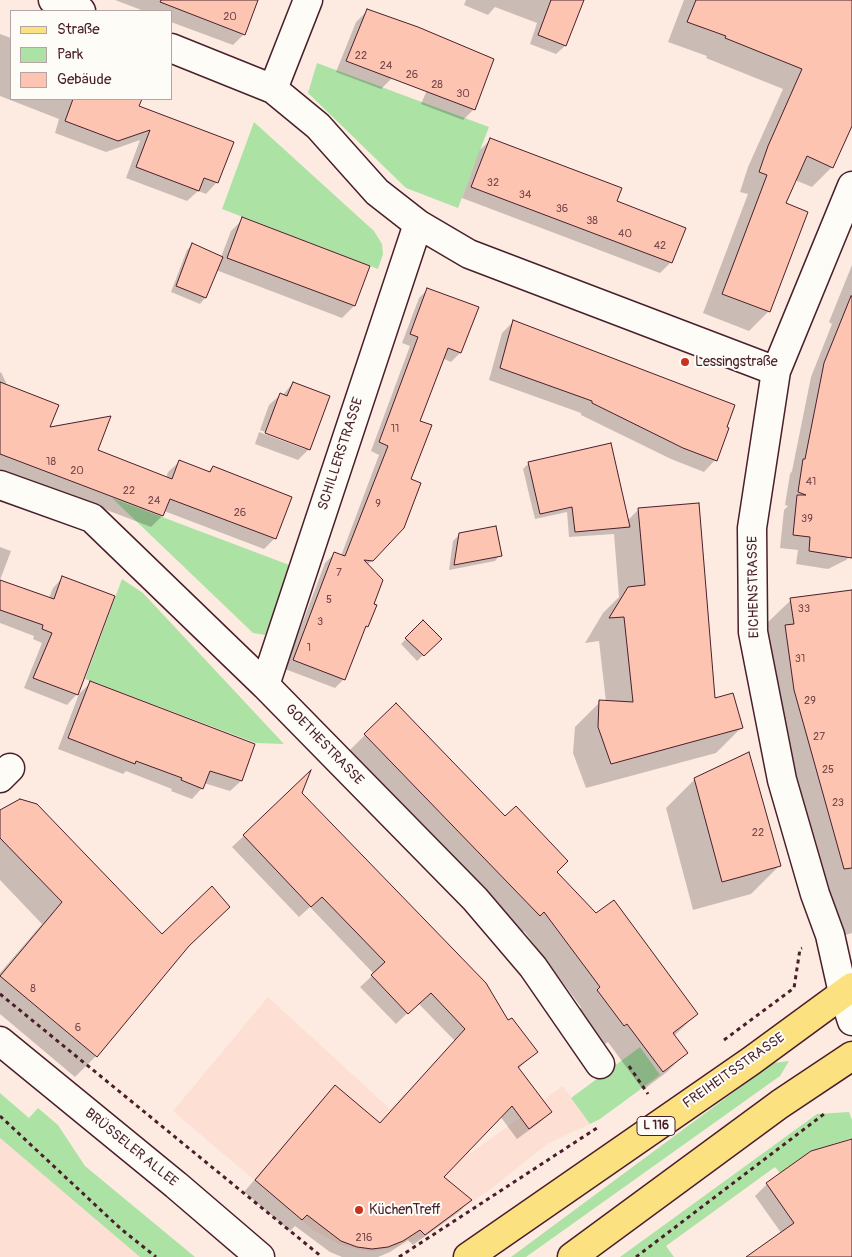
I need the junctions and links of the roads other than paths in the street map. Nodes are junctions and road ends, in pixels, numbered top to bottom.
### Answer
1 (54, 0) edge
2 (308, 0) edge
3 (79, 10) edge
4 (172, 48) edge
5 (273, 89) junction
6 (852, 186) edge
7 (418, 224) junction
8 (776, 371) junction
9 (0, 485) edge
10 (265, 685) junction
11 (848, 990) edge
12 (852, 1021) edge
13 (0, 1041) edge
14 (852, 1056) edge
15 (600, 1064) dead end
16 (260, 1257) edge
17 (468, 1257) edge
18 (572, 1257) edge

1 - 3 street
2 - 5 street
4 - 5 street
5 - 7 street
6 - 8 street, EICHENSTRASSE
7 - 8 street
7 - 10 street, SCHILLERSTRASSE
8 - 11 street, EICHENSTRASSE
9 - 10 street, GOETHESTRASSE
10 - 15 street, GOETHESTRASSE
11 - 12 street, EICHENSTRASSE
11 - 17 main road, FREIHEITSSTRASSE / L 116
13 - 16 street, BRÜSSELER ALLEE
14 - 18 main road

